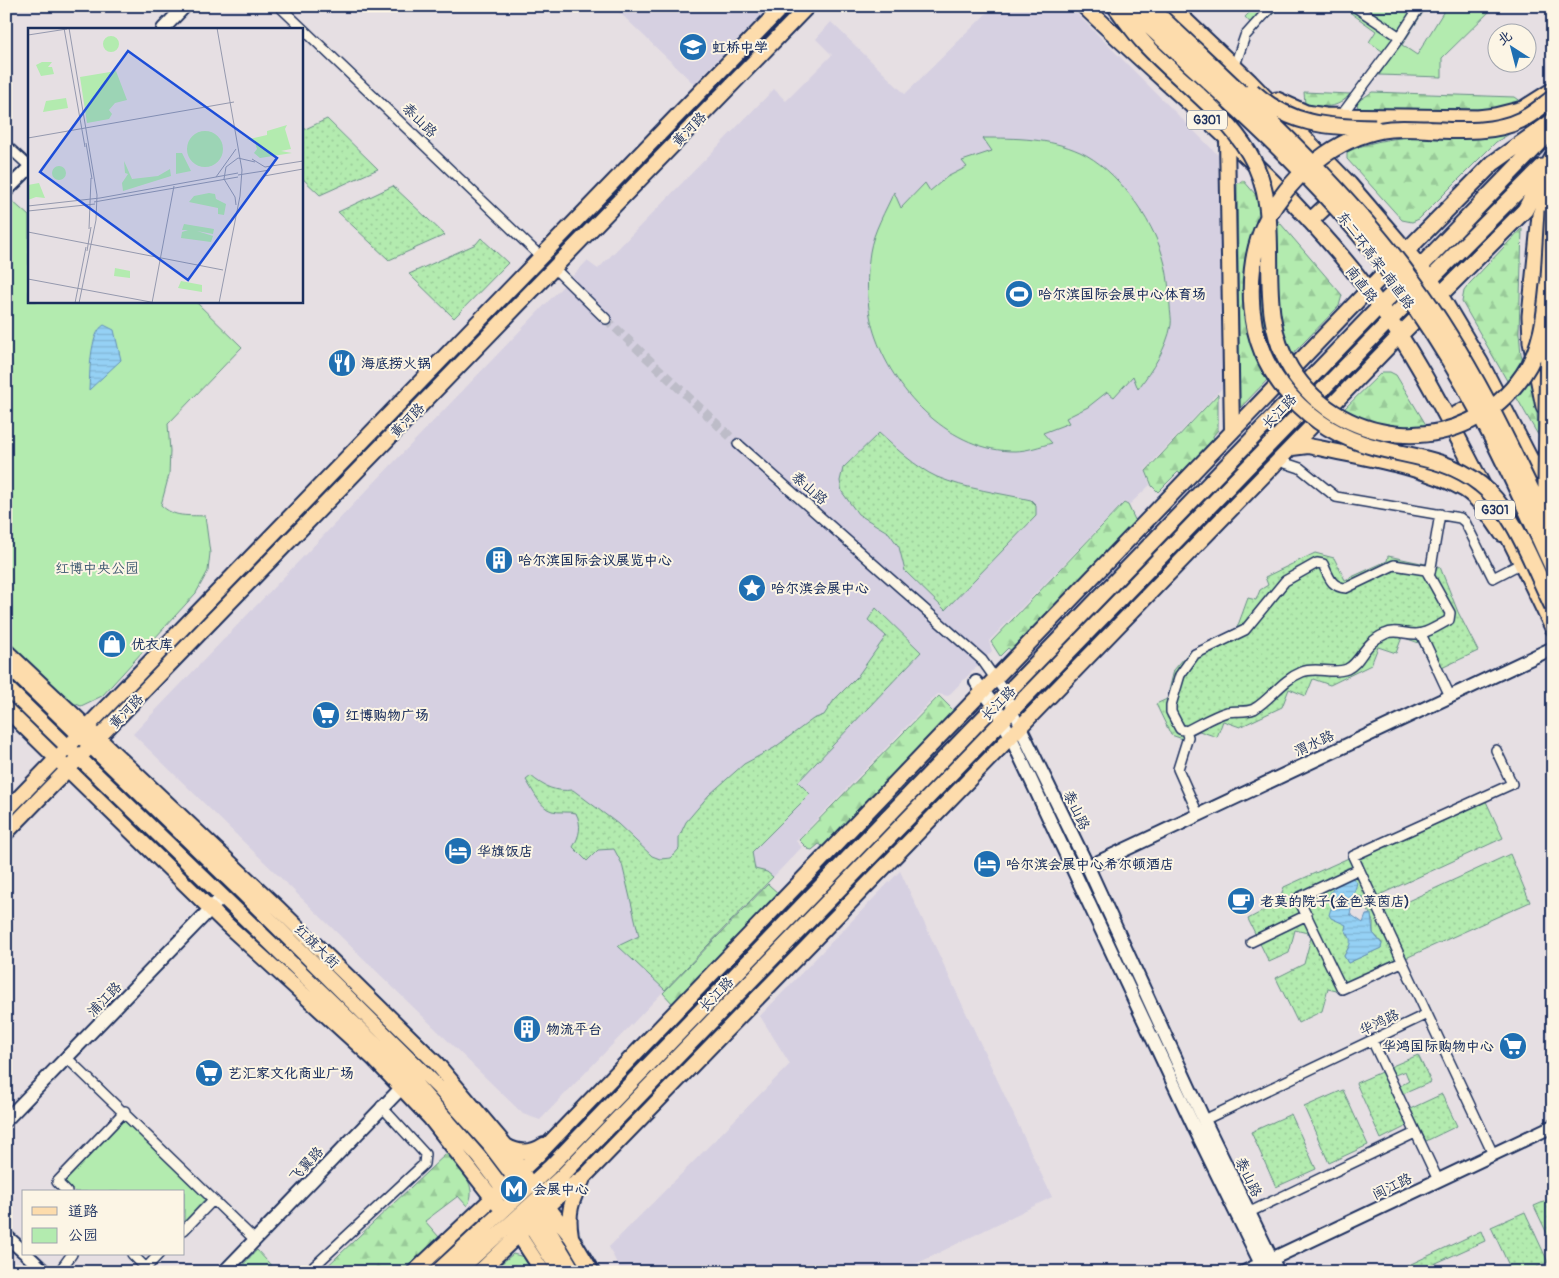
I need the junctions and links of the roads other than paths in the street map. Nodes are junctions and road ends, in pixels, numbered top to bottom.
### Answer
1 (184, 6) edge
2 (279, 6) edge
3 (783, 6) edge
4 (808, 6) edge
5 (1084, 6) edge
6 (1115, 6) edge
7 (1128, 6) edge
8 (1149, 6) edge
9 (1156, 6) edge
10 (1170, 6) edge
11 (1272, 6) edge
12 (1354, 6) edge
13 (1420, 6) edge
14 (164, 28) edge
15 (302, 28) edge
16 (302, 28) edge
17 (1196, 31) junction
18 (1400, 37) junction
19 (1234, 68) junction
20 (1154, 73) junction
21 (1250, 82) junction
22 (1553, 90) edge
23 (1553, 98) edge
24 (1340, 117) junction
25 (1553, 121) edge
26 (1553, 128) edge
27 (1428, 129) junction
28 (1227, 138) junction
29 (6, 145) edge
30 (1553, 157) edge
31 (28, 166) edge
32 (28, 168) edge
33 (1553, 182) edge
34 (1349, 184) junction
35 (6, 191) edge
36 (1553, 211) edge
37 (1310, 221) junction
38 (1407, 250) junction
39 (540, 256) junction
40 (1420, 267) junction
41 (554, 268) junction
42 (1431, 280) junction
43 (1548, 284) junction
44 (1368, 290) junction
45 (1441, 295) junction
46 (1380, 306) junction
47 (606, 319) tunnel mouth
48 (1390, 320) junction
49 (1400, 335) junction
50 (1496, 392) junction
51 (1448, 419) junction
52 (1232, 432) junction
53 (738, 444) tunnel mouth
54 (1292, 448) junction
55 (1553, 458) edge
56 (1279, 461) junction
57 (1553, 502) edge
58 (1440, 514) junction
59 (1553, 514) edge
60 (1553, 536) edge
61 (1522, 563) junction
62 (1553, 568) edge
63 (1430, 573) junction
64 (1553, 607) edge
65 (1553, 628) edge
66 (1421, 634) junction
67 (1553, 648) edge
68 (6, 651) edge
69 (6, 664) edge
70 (996, 677) junction
71 (980, 686) junction
72 (6, 687) edge
73 (1006, 694) junction
74 (1450, 696) junction
75 (995, 705) junction
76 (6, 709) edge
77 (1008, 715) junction
78 (83, 730) junction
79 (1186, 731) junction
80 (1016, 732) junction
81 (95, 742) junction
82 (68, 746) junction
83 (1496, 750) dead end
84 (57, 758) junction
85 (80, 758) junction
86 (69, 769) junction
87 (6, 811) edge
88 (1198, 814) junction
89 (6, 833) edge
90 (1088, 867) junction
91 (1359, 869) junction
92 (222, 897) junction
93 (211, 909) junction
94 (1307, 916) junction
95 (1250, 942) dead end
96 (1402, 962) junction
97 (1427, 1014) junction
98 (1372, 1040) junction
99 (67, 1058) junction
100 (406, 1083) junction
101 (381, 1106) junction
102 (124, 1111) junction
103 (6, 1120) edge
104 (1204, 1120) junction
105 (1553, 1126) edge
106 (1415, 1133) junction
107 (1553, 1133) edge
108 (554, 1137) junction
109 (506, 1146) junction
110 (1493, 1154) junction
111 (518, 1174) junction
112 (475, 1175) junction
113 (584, 1177) junction
114 (1438, 1180) junction
115 (65, 1190) edge
116 (498, 1193) junction
117 (212, 1200) junction
118 (531, 1201) junction
119 (1250, 1212) junction
120 (506, 1217) junction
121 (472, 1219) junction
122 (529, 1225) junction
123 (185, 1229) edge
124 (519, 1235) junction
125 (6, 1236) edge
126 (571, 1237) junction
127 (255, 1240) junction
128 (22, 1250) edge
129 (532, 1255) junction
130 (28, 1256) edge
131 (70, 1256) edge
132 (134, 1256) edge
133 (157, 1256) edge
134 (492, 1259) junction
135 (1268, 1268) edge
136 (45, 1272) edge
137 (58, 1272) edge
138 (224, 1272) edge
139 (308, 1272) edge
140 (414, 1272) edge
141 (437, 1272) edge
142 (457, 1272) edge
143 (479, 1272) edge
144 (543, 1272) edge
145 (560, 1272) edge
146 (574, 1272) edge
147 (592, 1272) edge
148 (1244, 1272) edge

1 - 14 main road
2 - 16 street, 泰山路
3 - 39 main road, 黄河路
4 - 41 main road, 黄河路
5 - 20 highway, 南直路 / G301
6 - 20 highway
6 - 43 highway, bridge
7 - 62 highway, 东二环高架-南直路, bridge
8 - 60 highway, 东二环高架-南直路, bridge
9 - 17 highway
9 - 27 highway, bridge
10 - 17 highway
11 - 19 street
12 - 18 street
13 - 18 street
15 - 39 street, 泰山路
17 - 19 highway
18 - 24 street
19 - 21 highway
20 - 28 highway, 南直路 / G301
21 - 24 highway
21 - 34 highway
22 - 24 highway
23 - 27 highway, bridge
25 - 38 highway
26 - 40 highway, 长江路
27 - 64 highway, bridge
28 - 37 highway, 南直路 / G301
28 - 52 main road
29 - 31 street
30 - 42 highway, 长江路
30 - 45 highway
32 - 35 main road
33 - 55 highway
34 - 37 highway
34 - 38 highway
36 - 43 highway, bridge
37 - 44 highway, 南直路 / G301
38 - 40 highway
38 - 44 highway
39 - 78 main road, 黄河路
40 - 42 highway
40 - 46 highway, 长江路
41 - 47 street
41 - 81 main road, 黄河路
42 - 45 highway
42 - 48 highway, 长江路
43 - 59 highway, bridge
44 - 46 highway, 南直路 / G301
44 - 52 main road
45 - 49 highway
45 - 50 highway
46 - 48 highway, 南直路 / G301
46 - 73 main road, 长江路
48 - 49 highway, 南直路 / G301
48 - 77 main road, 长江路
49 - 51 highway, 南直路 / G301
49 - 54 main road
50 - 51 highway
50 - 57 highway
51 - 61 highway, 南直路 / G301
52 - 70 main road
53 - 70 street, 泰山路
54 - 56 main road
54 - 61 main road
56 - 58 street
56 - 80 main road
58 - 61 street
58 - 63 street
61 - 65 highway, 南直路 / G301
63 - 66 street
63 - 79 street
66 - 74 street
66 - 79 street
67 - 74 main road, 渭水路
68 - 78 main road, 红旗大街
69 - 78 main road, 红旗大街
70 - 71 main road
70 - 73 street, 泰山路
71 - 75 main road, 泰山路
71 - 108 main road
72 - 82 main road, 红旗大街
73 - 75 main road, 长江路
73 - 77 street, 泰山路
74 - 88 main road, 渭水路
75 - 77 main road, 泰山路
75 - 118 main road, 长江路
76 - 84 main road, 红旗大街
77 - 80 main road, 泰山路
77 - 118 main road, 长江路
78 - 81 main road, 红旗大街
78 - 82 main road, 黄河路
79 - 88 street
80 - 90 main road, 泰山路
80 - 113 main road
80 - 135 main road, 泰山路
81 - 85 main road, 黄河路
81 - 109 main road, 红旗大街
81 - 111 main road, 红旗大街
82 - 84 main road, 黄河路
82 - 85 main road, 红旗大街
83 - 91 street
84 - 86 main road, 红旗大街
84 - 87 main road, 黄河路
85 - 86 main road, 黄河路
85 - 92 main road, 红旗大街
86 - 89 main road, 黄河路
86 - 93 main road, 红旗大街
88 - 90 main road, 渭水路
90 - 104 main road, 泰山路
91 - 94 street
91 - 96 street
92 - 93 main road, 浦江路
92 - 100 main road, 红旗大街
93 - 99 main road, 浦江路
93 - 100 main road, 红旗大街
94 - 95 street
94 - 96 street
96 - 97 street
97 - 98 street, 华鸿路
97 - 110 street
98 - 104 street, 华鸿路
98 - 106 street
99 - 102 street
99 - 103 main road, 浦江路
100 - 101 main road, 飞翼路
100 - 112 main road, 红旗大街
100 - 116 main road, 红旗大街
101 - 127 main road, 飞翼路
101 - 139 street
102 - 115 street
102 - 117 street
104 - 119 main road, 泰山路
105 - 110 main road, 闽江路
106 - 114 street
106 - 119 street
107 - 135 main road, 闽江路
108 - 109 main road
108 - 111 main road
109 - 111 main road, 红旗大街
110 - 114 main road, 闽江路
111 - 116 main road
111 - 118 main road, 红旗大街
112 - 116 main road, 红旗大街
112 - 121 main road
113 - 118 main road
113 - 126 main road
114 - 135 main road, 闽江路
116 - 118 main road, 红旗大街
116 - 120 main road, 红旗大街
116 - 121 main road
117 - 123 street
117 - 127 street
118 - 120 main road, 长江路
118 - 122 main road
118 - 126 main road, 红旗大街
118 - 146 main road, 红旗大街
119 - 135 main road, 泰山路
120 - 124 main road, 红旗大街
120 - 141 main road, 长江路
120 - 142 main road, 长江路
121 - 140 main road
122 - 124 main road
122 - 145 main road
124 - 129 main road, 红旗大街
124 - 134 main road
125 - 128 main road
126 - 147 main road, 红旗大街
127 - 138 main road, 飞翼路
129 - 134 main road
129 - 144 main road, 红旗大街
130 - 136 main road
131 - 137 street
132 - 133 street
134 - 143 main road
135 - 148 main road, 闽江路

